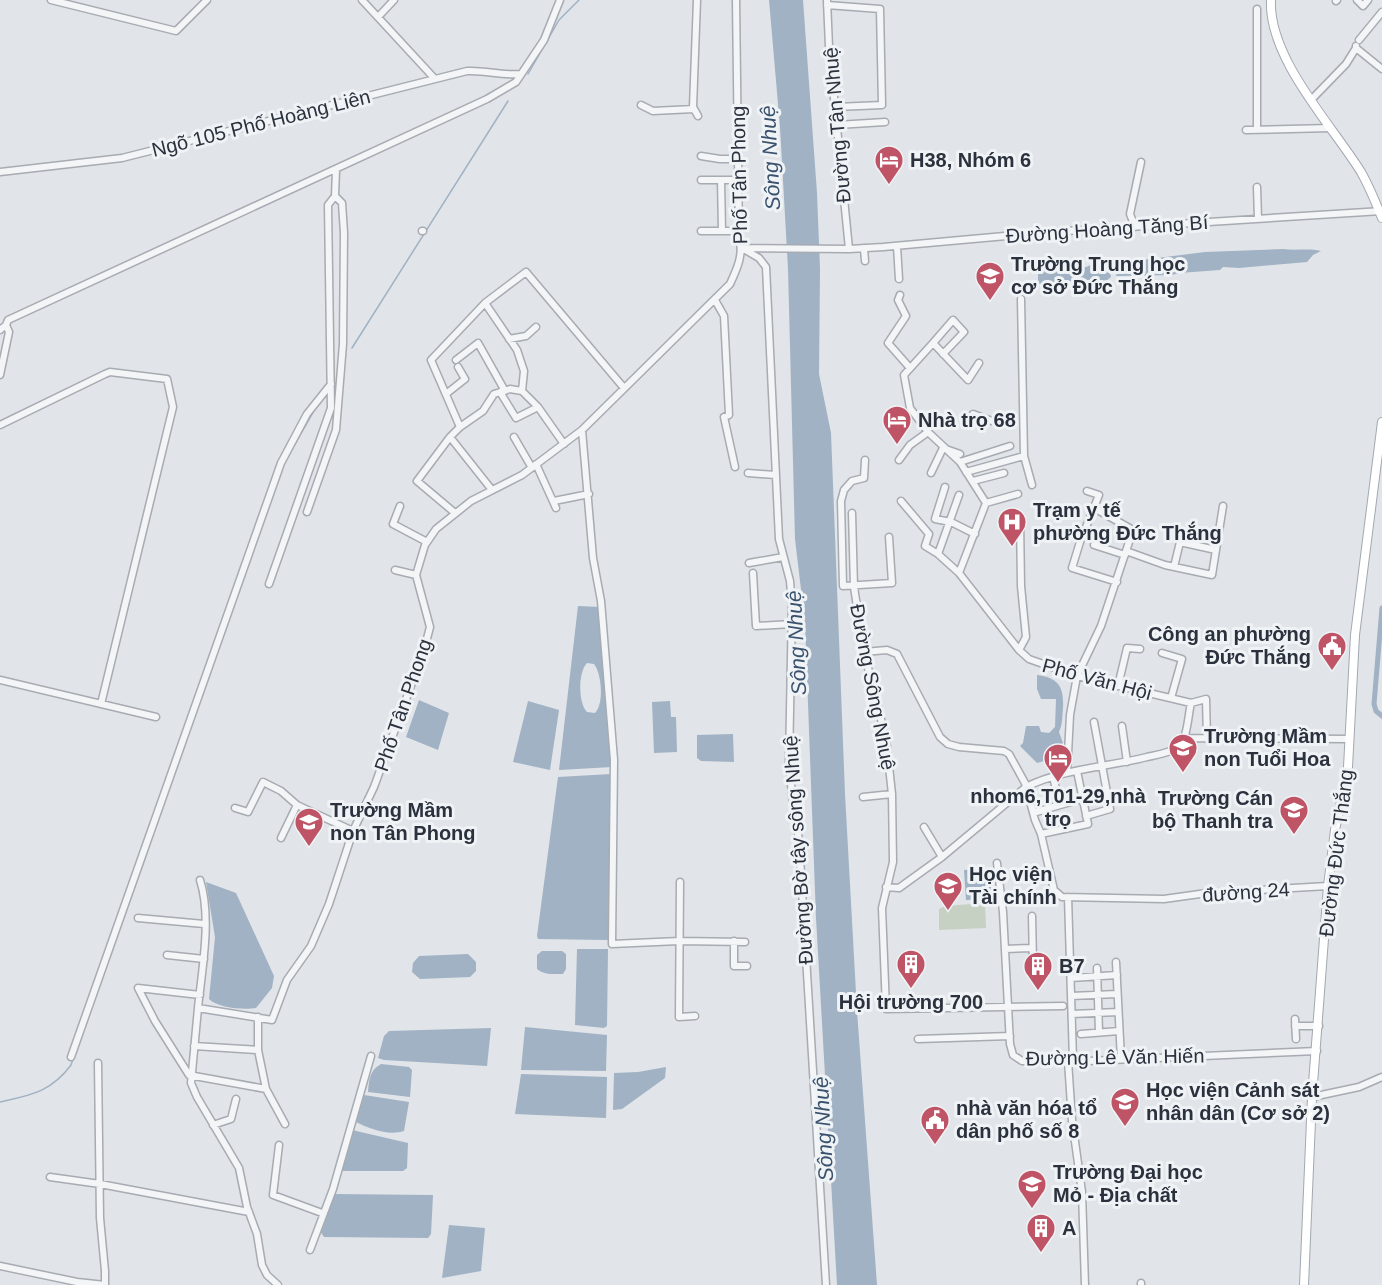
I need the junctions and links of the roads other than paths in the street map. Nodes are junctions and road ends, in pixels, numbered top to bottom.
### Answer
1 (51, 0) edge
2 (207, 0) edge
3 (362, 0) edge
4 (394, 0) edge
5 (560, 0) edge
6 (697, 0) edge
7 (736, 0) edge
8 (1271, 0) edge
9 (1357, 0) edge
10 (1368, 0) edge
11 (827, 2) edge
12 (1257, 9) dead end
13 (1382, 12) edge
14 (378, 17) junction
15 (1357, 45) junction
16 (1382, 69) edge
17 (521, 74) junction
18 (435, 79) junction
19 (1311, 100) junction
20 (641, 105) dead end
21 (836, 107) junction
22 (694, 109) junction
23 (698, 116) dead end
24 (885, 122) dead end
25 (837, 125) junction
26 (1330, 128) junction
27 (1246, 130) dead end
28 (1257, 130) junction
29 (701, 156) dead end
30 (738, 159) junction
31 (1141, 162) dead end
32 (336, 170) junction
33 (0, 172) edge
34 (700, 180) dead end
35 (721, 180) junction
36 (738, 180) junction
37 (1257, 187) dead end
38 (335, 196) junction
39 (1381, 214) edge
40 (1257, 219) junction
41 (1135, 227) junction
42 (700, 231) dead end
43 (722, 231) junction
44 (739, 231) junction
45 (897, 246) junction
46 (742, 248) junction
47 (864, 248) junction
48 (849, 249) junction
49 (865, 261) dead end
50 (899, 279) dead end
51 (900, 295) dead end
52 (1021, 299) dead end
53 (715, 300) junction
54 (486, 303) junction
55 (6, 325) junction
56 (536, 327) dead end
57 (0, 330) edge
58 (509, 339) junction
59 (933, 343) junction
60 (943, 354) junction
61 (979, 363) dead end
62 (910, 368) junction
63 (0, 375) edge
64 (331, 384) junction
65 (624, 388) junction
66 (522, 391) junction
67 (503, 392) junction
68 (446, 394) junction
69 (538, 406) junction
70 (973, 414) dead end
71 (993, 421) dead end
72 (1382, 422) edge
73 (0, 425) edge
74 (460, 427) junction
75 (582, 430) junction
76 (928, 432) junction
77 (450, 437) junction
78 (514, 437) dead end
79 (564, 444) junction
80 (1010, 446) dead end
81 (1380, 446) edge
82 (943, 448) junction
83 (960, 454) dead end
84 (1024, 456) junction
85 (866, 460) dead end
86 (899, 460) dead end
87 (960, 462) junction
88 (534, 466) junction
89 (735, 467) dead end
90 (966, 472) junction
91 (747, 473) dead end
92 (931, 473) dead end
93 (1004, 473) dead end
94 (775, 475) junction
95 (974, 481) junction
96 (1032, 485) dead end
97 (945, 486) dead end
98 (492, 490) junction
99 (1087, 491) dead end
100 (589, 494) junction
101 (1018, 494) dead end
102 (959, 495) dead end
103 (554, 501) junction
104 (901, 501) dead end
105 (986, 503) junction
106 (400, 506) dead end
107 (1223, 506) dead end
108 (556, 508) dead end
109 (1094, 508) junction
110 (307, 512) dead end
111 (455, 513) junction
112 (852, 513) dead end
113 (1020, 519) dead end
114 (951, 522) junction
115 (975, 534) junction
116 (889, 537) dead end
117 (427, 542) junction
118 (1094, 545) dead end
119 (1216, 550) junction
120 (1126, 553) junction
121 (938, 554) junction
122 (783, 556) junction
123 (749, 563) dead end
124 (1174, 567) junction
125 (395, 570) dead end
126 (753, 573) dead end
127 (959, 573) junction
128 (416, 575) junction
129 (1117, 582) junction
130 (269, 584) dead end
131 (854, 587) junction
132 (792, 624) junction
133 (1140, 649) dead end
134 (1019, 650) junction
135 (1162, 653) dead end
136 (865, 654) junction
137 (1077, 676) junction
138 (0, 680) edge
139 (1118, 686) junction
140 (1171, 698) junction
141 (1191, 703) junction
142 (101, 704) junction
143 (156, 717) dead end
144 (1094, 722) dead end
145 (1122, 726) dead end
146 (1183, 738) junction
147 (1207, 739) junction
148 (1348, 740) junction
149 (1127, 762) junction
150 (1102, 767) junction
151 (1077, 771) junction
152 (1067, 773) junction
153 (1053, 777) junction
154 (1026, 788) junction
155 (892, 794) junction
156 (863, 797) dead end
157 (1082, 800) junction
158 (297, 805) junction
159 (1060, 805) junction
160 (235, 808) dead end
161 (1033, 813) junction
162 (1086, 816) junction
163 (924, 827) dead end
164 (353, 831) junction
165 (1041, 834) junction
166 (281, 838) dead end
167 (942, 858) junction
168 (997, 862) dead end
169 (200, 880) dead end
170 (680, 882) dead end
171 (1328, 886) junction
172 (886, 887) junction
173 (1068, 897) junction
174 (1032, 916) dead end
175 (138, 918) dead end
176 (204, 924) junction
177 (679, 941) junction
178 (734, 942) junction
179 (745, 942) dead end
180 (1032, 948) junction
181 (1005, 949) junction
182 (166, 956) dead end
183 (204, 958) junction
184 (1033, 962) dead end
185 (1116, 962) dead end
186 (747, 966) dead end
187 (1097, 968) dead end
188 (1117, 975) junction
189 (1098, 976) junction
190 (1071, 978) junction
191 (1117, 994) junction
192 (200, 995) junction
193 (1098, 995) junction
194 (1071, 996) junction
195 (1063, 1006) dead end
196 (1009, 1007) junction
197 (198, 1008) junction
198 (1118, 1012) junction
199 (1099, 1013) junction
200 (1072, 1014) junction
201 (258, 1017) junction
202 (695, 1017) dead end
203 (1319, 1026) junction
204 (1119, 1031) junction
205 (1099, 1032) junction
206 (1081, 1034) dead end
207 (1010, 1035) junction
208 (918, 1039) dead end
209 (1296, 1039) dead end
210 (194, 1046) junction
211 (258, 1050) junction
212 (1317, 1051) junction
213 (371, 1056) dead end
214 (72, 1057) dead end
215 (1121, 1059) junction
216 (1071, 1060) junction
217 (98, 1063) dead end
218 (192, 1076) junction
219 (1382, 1077) edge
220 (266, 1089) junction
221 (1312, 1097) junction
222 (236, 1099) dead end
223 (285, 1124) dead end
224 (213, 1125) junction
225 (279, 1144) dead end
226 (50, 1177) dead end
227 (100, 1184) junction
228 (249, 1212) junction
229 (322, 1213) junction
230 (310, 1250) dead end
231 (0, 1266) edge
232 (105, 1285) edge
233 (279, 1285) edge
234 (826, 1285) edge
235 (1085, 1285) edge
236 (1304, 1285) edge

1 - 2 street
3 - 14 street
4 - 14 street
5 - 17 street
6 - 22 street
7 - 30 street, Phố Tân Phong
8 - 19 main road
9 - 10 street
11 - 21 street, Đường Tân Nhuệ
11 - 21 street
12 - 28 street
13 - 15 street
14 - 18 street
15 - 16 street
15 - 19 street
17 - 18 street, Ngõ 105 Phố Hoàng Liên
17 - 32 street
18 - 33 street, Ngõ 105 Phố Hoàng Liên
19 - 26 main road
20 - 22 street
21 - 25 street, Đường Tân Nhuệ
22 - 23 street
24 - 25 street
25 - 48 street, Đường Tân Nhuệ
26 - 28 street
26 - 39 main road
27 - 28 street
29 - 30 street
30 - 36 street, Phố Tân Phong
31 - 41 street
32 - 38 street
32 - 55 street
34 - 35 street
35 - 36 street
35 - 43 street
36 - 44 street, Phố Tân Phong
37 - 40 street
38 - 64 street
38 - 110 street
39 - 40 street, Đường Hoàng Tăng Bí
40 - 41 street, Đường Hoàng Tăng Bí
41 - 45 street, Đường Hoàng Tăng Bí
42 - 43 street
43 - 44 street
44 - 46 street, Phố Tân Phong
45 - 47 street, Đường Hoàng Tăng Bí
45 - 50 street
46 - 48 street, Đường Hoàng Tăng Bí
46 - 53 street, Phố Tân Phong
46 - 94 street, Đường Bờ tây sông Nhuệ
47 - 48 street, Đường Hoàng Tăng Bí
47 - 49 street
51 - 62 street
52 - 84 street
53 - 65 street, Phố Tân Phong
53 - 89 street
54 - 58 street
54 - 65 street
54 - 68 street
55 - 57 street
55 - 63 street
56 - 58 street
58 - 66 street
59 - 60 street
59 - 60 street
59 - 62 street
60 - 61 street
62 - 76 street
64 - 130 street
64 - 214 street
65 - 75 street, Phố Tân Phong
66 - 67 street
66 - 69 street
67 - 68 street
67 - 69 street
67 - 74 street
68 - 74 street
69 - 79 street
70 - 71 street
72 - 81 main road, Đường Đức Thắng
73 - 142 street
74 - 77 street
75 - 79 street, Phố Tân Phong
75 - 100 street
76 - 82 street
76 - 86 street
77 - 98 street
77 - 111 street
78 - 88 street
79 - 88 street, Phố Tân Phong
80 - 87 street
81 - 148 main road, Đường Đức Thắng
82 - 83 street
82 - 87 street
82 - 92 street
84 - 90 street
84 - 96 street
85 - 131 street, Đường Sông Nhuệ
87 - 90 street
88 - 98 street, Phố Tân Phong
88 - 103 street
90 - 95 street
91 - 94 street
93 - 95 street
94 - 122 street, Đường Bờ tây sông Nhuệ
95 - 105 street
97 - 114 street
98 - 111 street, Phố Tân Phong
99 - 109 street
100 - 103 street
100 - 177 street
101 - 105 street
102 - 114 street
103 - 108 street
104 - 121 street
105 - 115 street
106 - 117 street
107 - 119 street
109 - 120 street
109 - 129 street
111 - 117 street, Phố Tân Phong
112 - 131 street
113 - 134 street
114 - 115 street
114 - 121 street
115 - 127 street
116 - 131 street
117 - 128 street, Phố Tân Phong
118 - 120 street
119 - 124 street
119 - 124 street
120 - 124 street
120 - 129 street
121 - 127 street, Phố Văn Hội
122 - 123 street
122 - 132 street, Đường Bờ tây sông Nhuệ
125 - 128 street
126 - 132 street
127 - 134 street, Phố Văn Hội
128 - 164 street, Phố Tân Phong
129 - 137 street
131 - 136 street, Đường Sông Nhuệ
132 - 234 street, Đường Bờ tây sông Nhuệ
133 - 139 street
134 - 137 street, Phố Văn Hội
135 - 140 street
136 - 154 street
136 - 155 street, Đường Sông Nhuệ
137 - 139 street, Phố Văn Hội
137 - 152 street
138 - 142 street
139 - 140 street, Phố Văn Hội
140 - 141 street, Phố Văn Hội
141 - 146 street
141 - 147 street, Phố Văn Hội
142 - 143 street
144 - 150 street
145 - 149 street
146 - 147 street
146 - 149 street
147 - 148 street
148 - 171 main road, Đường Đức Thắng
149 - 150 street
150 - 151 street
150 - 162 street
151 - 152 street
151 - 157 street
152 - 153 street
153 - 154 street
153 - 159 street
154 - 161 street
154 - 167 street
155 - 156 street
155 - 172 street, Đường Sông Nhuệ
157 - 159 street
157 - 162 street
158 - 160 street
158 - 164 street
158 - 166 street
159 - 161 street
161 - 165 street
162 - 165 street
163 - 167 street
164 - 201 street, Phố Tân Phong
165 - 173 street
167 - 172 street
168 - 181 street, Đường Lê Văn Hiến
169 - 176 street
170 - 177 street
171 - 173 street, đường 24
171 - 203 main road, Đường Đức Thắng
172 - 196 street, Đường Sông Nhuệ
173 - 190 street
174 - 180 street
175 - 176 street
176 - 183 street
177 - 178 street
177 - 202 street
178 - 179 street
178 - 186 street
180 - 181 street
180 - 184 street
181 - 196 street, Đường Lê Văn Hiến
182 - 183 street
183 - 192 street
185 - 188 street
187 - 189 street
188 - 189 street
188 - 191 street
189 - 190 street
189 - 193 street
190 - 194 street
191 - 193 street
191 - 198 street
192 - 197 street
192 - 218 street
193 - 194 street
193 - 199 street
194 - 200 street
195 - 196 street
196 - 207 street, Đường Lê Văn Hiến
197 - 201 street
197 - 210 street
198 - 199 street
198 - 204 street
199 - 200 street
199 - 205 street
200 - 216 street
201 - 211 street
203 - 209 street
203 - 212 main road, Đường Đức Thắng
204 - 205 street
204 - 215 street
205 - 206 street
207 - 208 street
207 - 216 street, Đường Lê Văn Hiến
210 - 211 street
210 - 218 street
211 - 220 street
212 - 215 street, Đường Lê Văn Hiến
212 - 221 main road, Đường Đức Thắng
213 - 229 street
215 - 216 street, Đường Lê Văn Hiến
216 - 235 street
217 - 227 street
218 - 220 street
218 - 224 street
219 - 221 street
220 - 223 street
221 - 236 main road, Đường Đức Thắng
222 - 224 street
224 - 228 street
225 - 229 street
226 - 227 street
227 - 228 street
227 - 232 street
228 - 233 street
229 - 230 street
231 - 232 street

